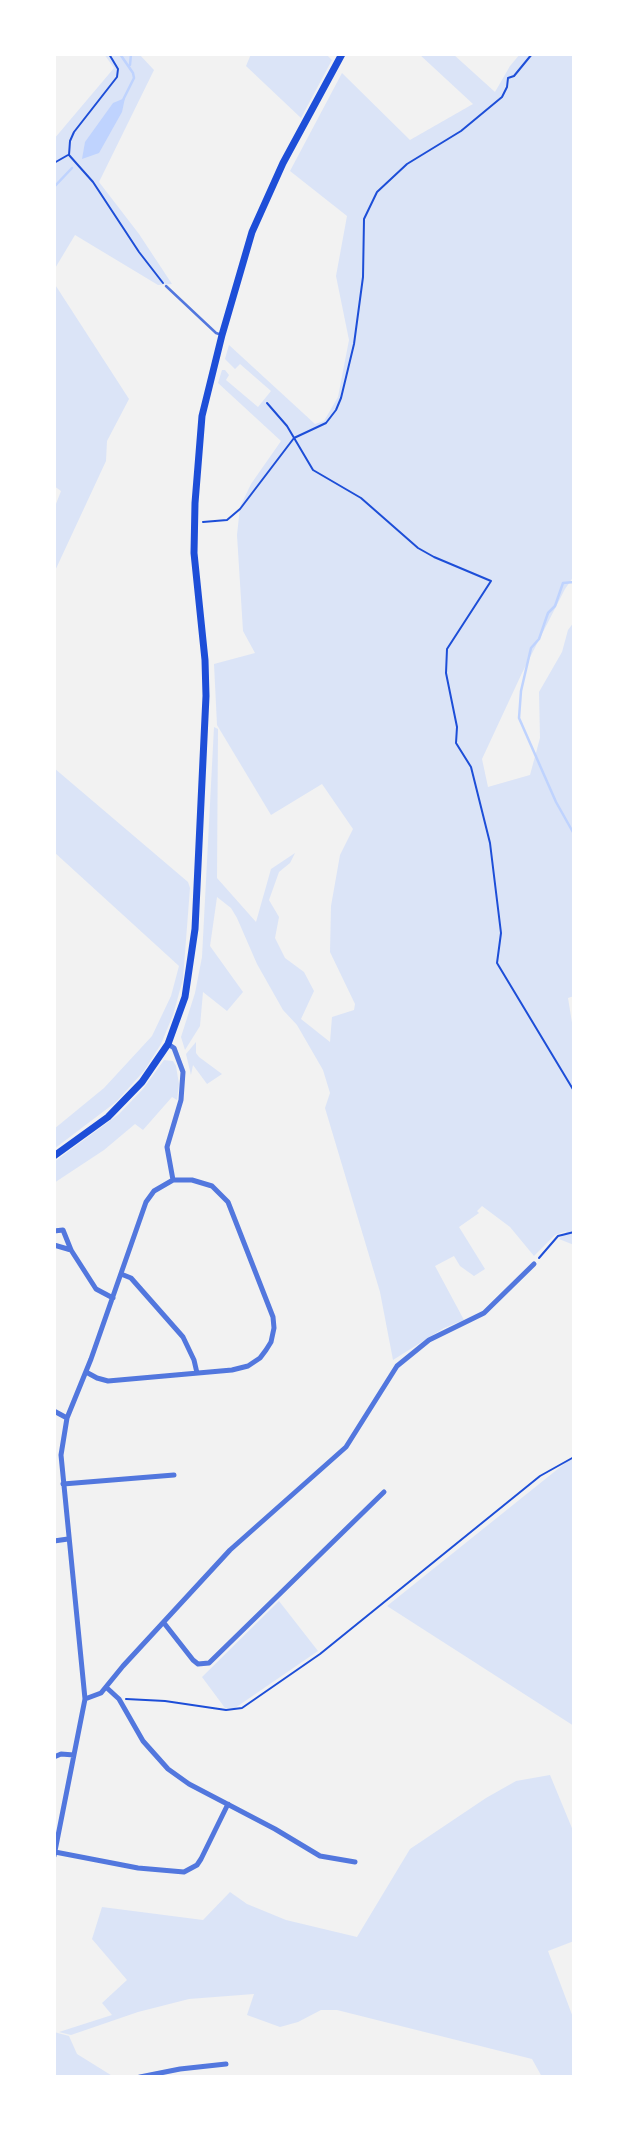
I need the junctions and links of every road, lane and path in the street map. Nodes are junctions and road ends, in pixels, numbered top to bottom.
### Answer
1 (109, 54) edge
2 (342, 54) edge
3 (532, 54) edge
4 (69, 155) junction
5 (54, 163) edge
6 (166, 286) joint
7 (222, 335) junction
8 (267, 403) dead end
9 (294, 438) junction
10 (194, 523) junction
11 (168, 1044) junction
12 (574, 1091) edge
13 (54, 1156) edge
14 (173, 1180) junction
15 (54, 1231) edge
16 (574, 1232) edge
17 (54, 1245) edge
18 (71, 1251) junction
19 (534, 1264) joint
20 (121, 1274) junction
21 (113, 1298) junction
22 (86, 1371) junction
23 (197, 1373) junction
24 (54, 1411) edge
25 (67, 1418) junction
26 (574, 1457) edge
27 (174, 1475) dead end
28 (63, 1484) junction
29 (384, 1492) dead end
30 (68, 1539) junction
31 (54, 1541) edge
32 (164, 1623) junction
33 (107, 1688) junction
34 (85, 1699) junction
35 (119, 1699) junction
36 (74, 1755) junction
37 (54, 1757) edge
38 (228, 1804) junction
39 (55, 1854) edge
40 (355, 1862) dead end
41 (226, 2064) dead end
42 (140, 2077) edge

1 - 4 path
2 - 7 main road
3 - 9 path
4 - 5 path
4 - 6 path
6 - 7 lane
7 - 10 main road
8 - 9 path
9 - 10 path
9 - 12 path
10 - 11 main road
11 - 13 main road
11 - 14 street
14 - 20 street
14 - 23 street
15 - 18 street
16 - 19 path
17 - 18 street
18 - 21 street
19 - 32 street
20 - 21 street
20 - 23 street
21 - 22 street
22 - 23 street
22 - 25 street
24 - 25 street
25 - 28 street
26 - 35 path
27 - 28 street
28 - 30 street
29 - 32 street
30 - 31 street
30 - 34 street
32 - 33 street
33 - 34 street
33 - 35 street
34 - 36 street
35 - 38 street
36 - 37 street
36 - 39 street
38 - 39 street
38 - 40 street
41 - 42 street

